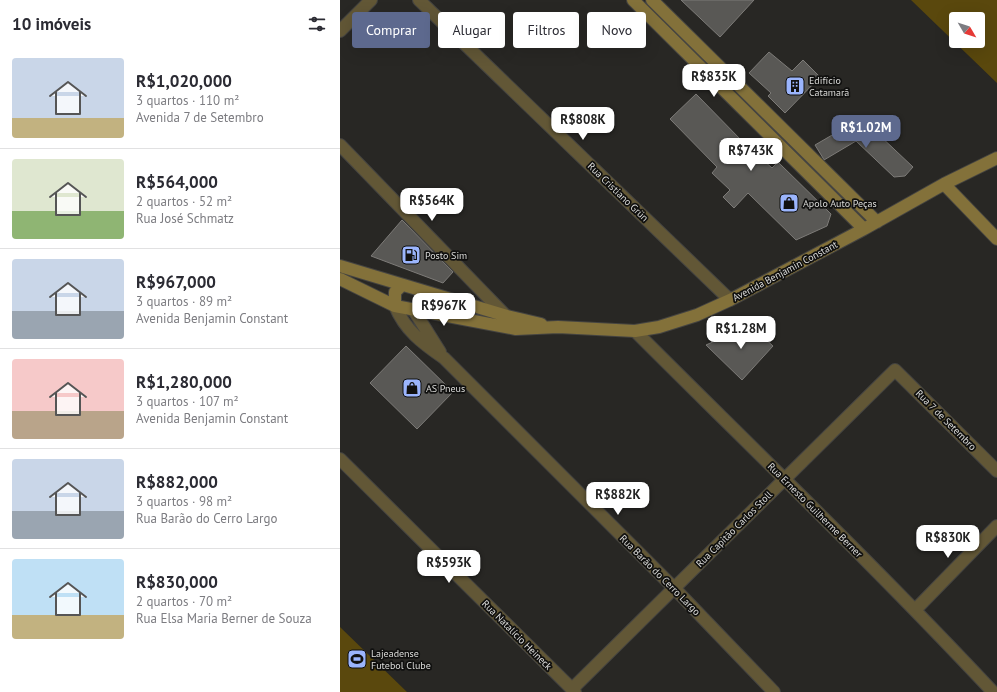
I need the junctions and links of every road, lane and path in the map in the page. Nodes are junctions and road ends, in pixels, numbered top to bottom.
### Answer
1 (371, 0) edge
2 (419, 0) edge
3 (633, 0) edge
4 (652, 0) edge
5 (340, 31) edge
6 (688, 36) junction
7 (679, 46) junction
8 (759, 106) junction
9 (749, 116) junction
10 (340, 145) edge
11 (997, 158) edge
12 (944, 184) junction
13 (877, 222) junction
14 (864, 229) junction
15 (997, 239) edge
16 (340, 266) edge
17 (340, 279) edge
18 (402, 285) junction
19 (414, 289) junction
20 (730, 300) junction
21 (395, 306) junction
22 (413, 309) junction
23 (507, 316) junction
24 (558, 327) junction
25 (516, 329) junction
26 (635, 330) junction
27 (444, 358) junction
28 (895, 370) joint
29 (340, 459) edge
30 (997, 471) edge
31 (783, 479) junction
32 (997, 526) edge
33 (675, 589) junction
34 (916, 609) junction
35 (574, 690) edge
36 (774, 692) edge
37 (993, 692) edge

1 - 5 street
2 - 20 street, Rua Cristiano Grün
3 - 7 main road
4 - 6 main road
6 - 7 main road
6 - 8 main road
7 - 9 main road
8 - 9 main road
8 - 13 main road
9 - 14 main road
10 - 23 street
11 - 12 main road, Avenida Benjamin Constant
12 - 13 main road, Avenida Benjamin Constant
12 - 15 main road
13 - 14 main road, Avenida Benjamin Constant
14 - 20 main road, Avenida Benjamin Constant
16 - 18 main road, Avenida Benjamin Constant
17 - 21 main road, Avenida Benjamin Constant
18 - 19 main road, Avenida Benjamin Constant
18 - 21 main road
19 - 22 main road
19 - 23 main road, Avenida Benjamin Constant
20 - 26 main road, Avenida Benjamin Constant
21 - 22 main road, Avenida Benjamin Constant
21 - 27 street, Rua Barão do Cerro Largo
22 - 25 main road, Avenida Benjamin Constant
22 - 27 street, Rua Barão do Cerro Largo
23 - 24 main road, Avenida Benjamin Constant
23 - 25 street
24 - 25 main road, Avenida Benjamin Constant
24 - 26 main road, Avenida Benjamin Constant
26 - 31 street, Rua Ernesto Guilherme Berner
27 - 33 street, Rua Barão do Cerro Largo
28 - 30 street, Rua 7 de Setembro
28 - 31 street, Rua Capitão Carlos Stoll
29 - 35 street, Rua Natalício Heineck
31 - 33 street, Rua Capitão Carlos Stoll
31 - 34 street, Rua Ernesto Guilherme Berner
32 - 34 street
33 - 35 street, Rua Capitão Carlos Stoll
33 - 36 street, Rua Barão do Cerro Largo
34 - 37 street, Rua Ernesto Guilherme Berner

